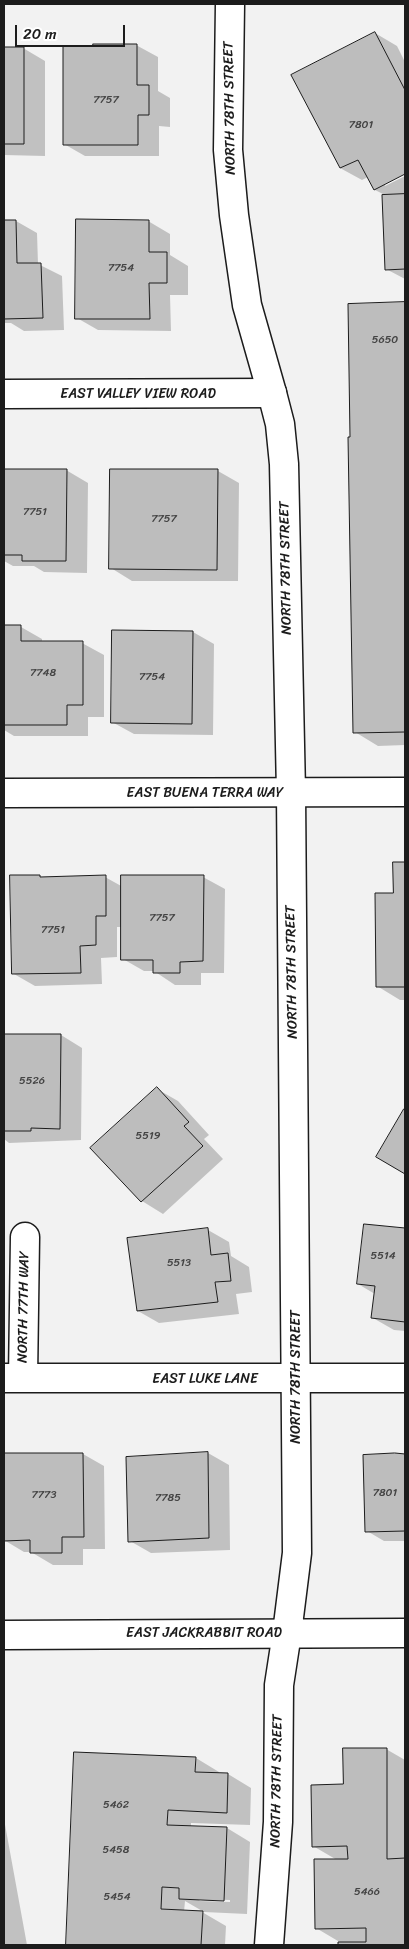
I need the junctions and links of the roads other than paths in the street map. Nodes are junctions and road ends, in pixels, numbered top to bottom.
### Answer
1 (230, 4) edge
2 (272, 393) junction
3 (4, 394) edge
4 (291, 792) junction
5 (405, 792) edge
6 (4, 794) edge
7 (24, 1236) dead end
8 (13, 1378) edge
9 (405, 1378) edge
10 (297, 1379) junction
11 (287, 1633) junction
12 (405, 1633) edge
13 (4, 1635) edge
14 (269, 1945) edge

1 - 2 street, NORTH 78TH STREET
2 - 3 street, EAST VALLEY VIEW ROAD
2 - 4 street, NORTH 78TH STREET
4 - 5 street, EAST BUENA TERRA WAY
4 - 6 street, EAST BUENA TERRA WAY
4 - 10 street, NORTH 78TH STREET
7 - 8 street, NORTH 77TH WAY
8 - 10 street, EAST LUKE LANE
9 - 10 street, EAST LUKE LANE
10 - 11 street, NORTH 78TH STREET
11 - 12 street, EAST JACKRABBIT ROAD
11 - 13 street, EAST JACKRABBIT ROAD
11 - 14 street, NORTH 78TH STREET

